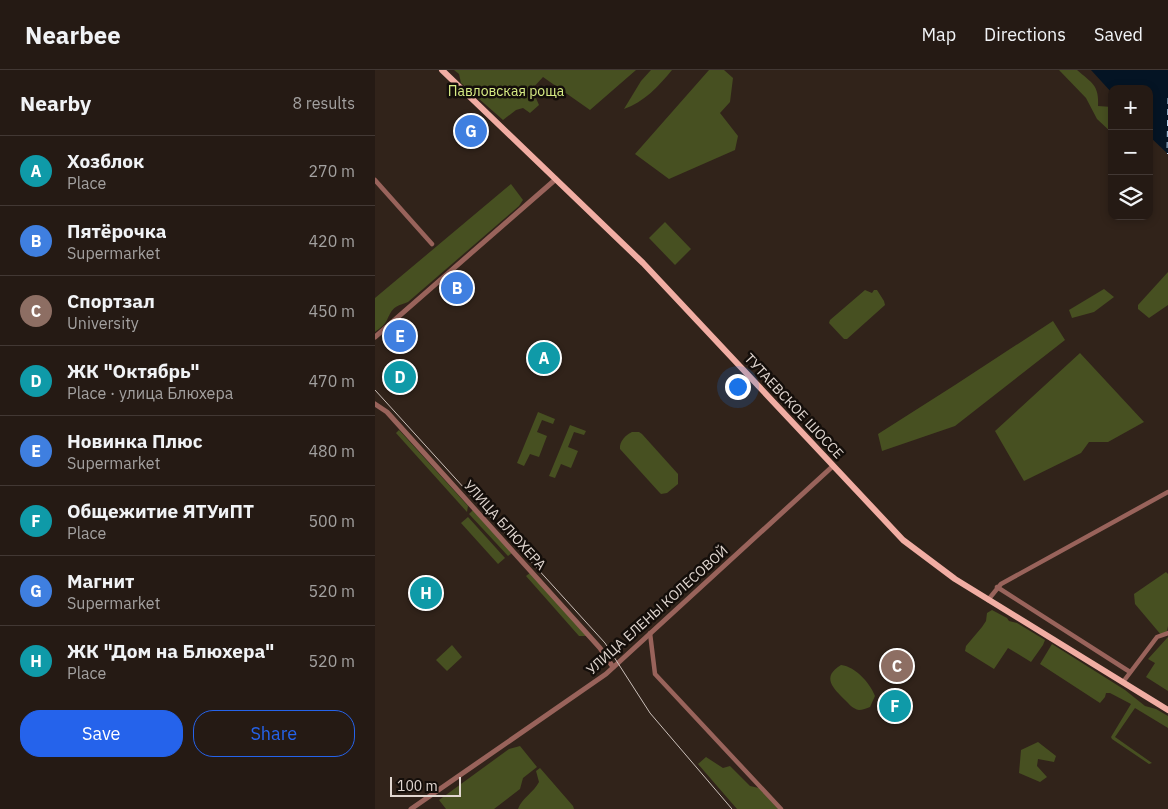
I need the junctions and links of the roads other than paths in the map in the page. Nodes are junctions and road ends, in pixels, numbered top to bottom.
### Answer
1 (442, 70) edge
2 (556, 179) junction
3 (375, 180) edge
4 (432, 244) dead end
5 (375, 338) edge
6 (375, 404) edge
7 (833, 466) junction
8 (1168, 492) edge
9 (997, 587) junction
10 (988, 600) junction
11 (650, 632) junction
12 (1168, 633) edge
13 (613, 667) junction
14 (1130, 672) junction
15 (1123, 682) junction
16 (1168, 710) edge
17 (411, 809) edge
18 (781, 809) edge

1 - 2 main road, ТУТАЕВСКОЕ ШОССЕ
2 - 5 street
2 - 7 main road, ТУТАЕВСКОЕ ШОССЕ
3 - 4 street
6 - 13 street, УЛИЦА БЛЮХЕРА
7 - 10 main road, ТУТАЕВСКОЕ ШОССЕ
7 - 11 street, УЛИЦА ЕЛЕНЫ КОЛЕСОВОЙ
8 - 9 street
9 - 10 street
9 - 14 street
10 - 15 main road, ТУТАЕВСКОЕ ШОССЕ
11 - 13 street, УЛИЦА ЕЛЕНЫ КОЛЕСОВОЙ
11 - 18 street
12 - 14 street
13 - 17 street, УЛИЦА ЕЛЕНЫ КОЛЕСОВОЙ
14 - 15 street
15 - 16 main road, ТУТАЕВСКОЕ ШОССЕ

